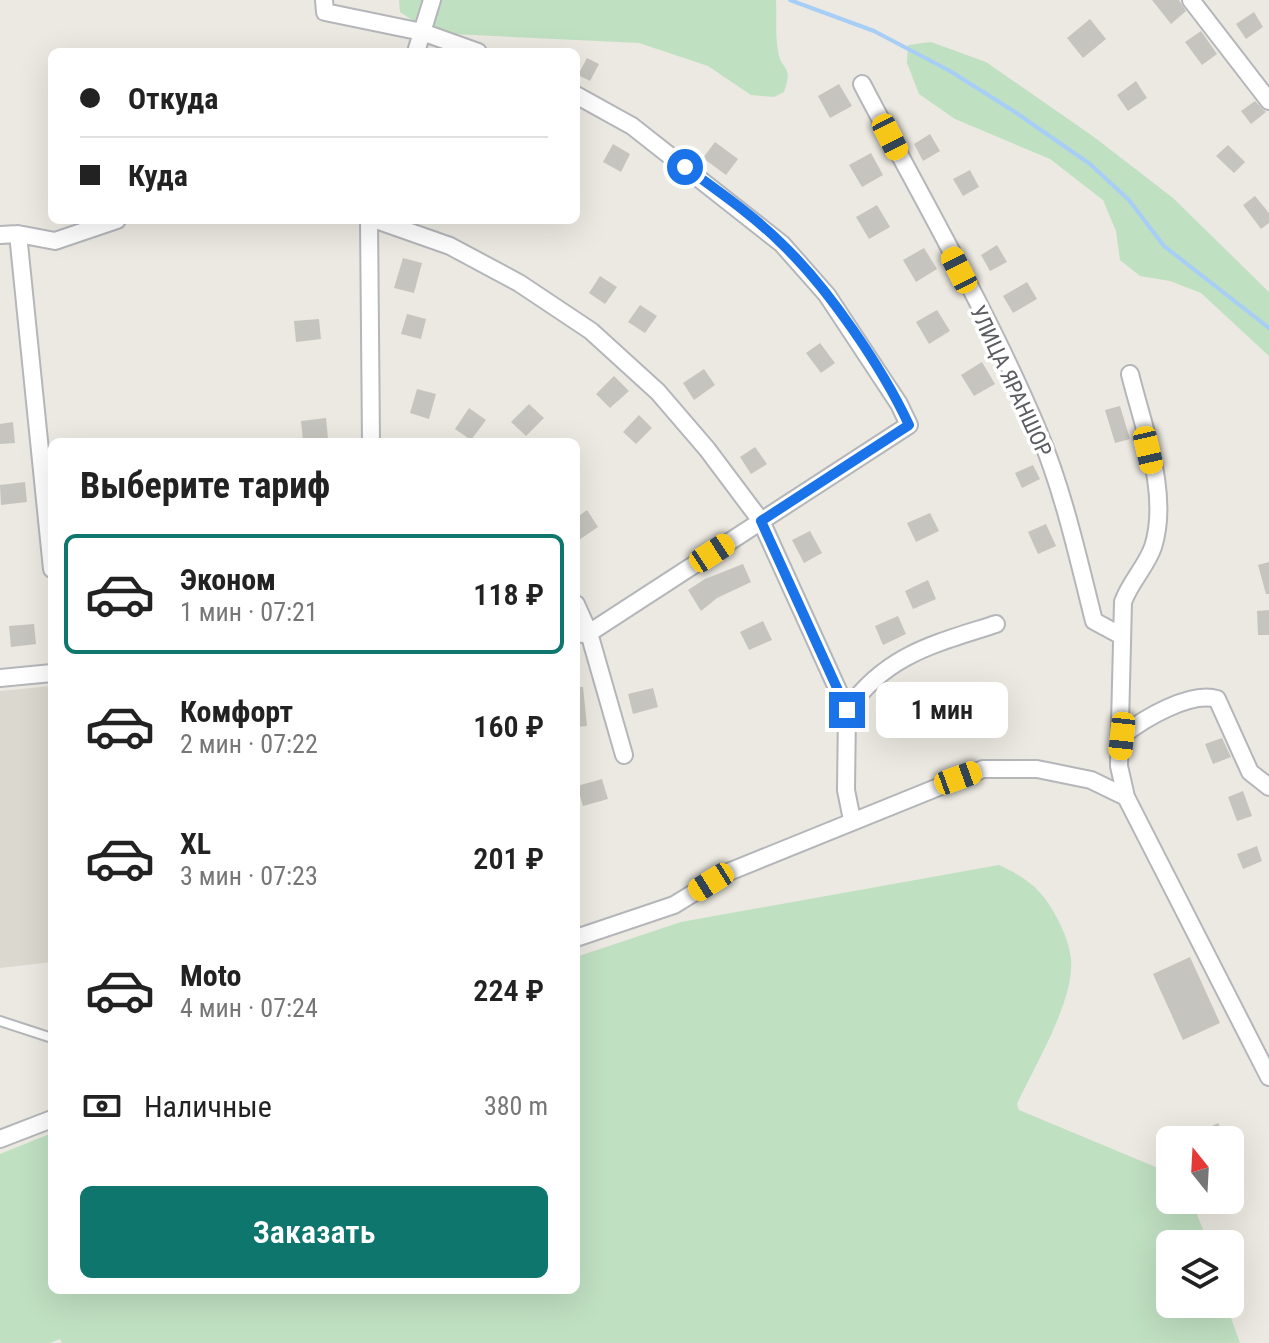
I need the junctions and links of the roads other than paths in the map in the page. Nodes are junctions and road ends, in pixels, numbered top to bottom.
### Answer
1 (432, 0) edge
2 (1191, 0) edge
3 (325, 6) edge
4 (422, 32) junction
5 (417, 48) edge
6 (467, 48) edge
7 (862, 84) dead end
8 (580, 97) edge
9 (1269, 101) edge
10 (105, 224) edge
11 (369, 224) edge
12 (387, 224) edge
13 (18, 234) junction
14 (0, 235) edge
15 (1130, 374) dead end
16 (371, 438) edge
17 (761, 521) junction
18 (48, 530) edge
19 (996, 624) dead end
20 (582, 634) edge
21 (1120, 635) junction
22 (48, 673) edge
23 (0, 678) edge
24 (847, 710) junction
25 (1122, 736) junction
26 (624, 755) dead end
27 (1269, 787) edge
28 (1126, 797) junction
29 (852, 820) junction
30 (580, 937) edge
31 (0, 1021) edge
32 (48, 1037) edge
33 (1269, 1077) edge
34 (48, 1121) edge
35 (0, 1139) edge

1 - 4 street
2 - 9 street
3 - 4 street
4 - 5 street
4 - 6 street
7 - 21 street, УЛИЦА ЯРАНШОР
8 - 17 street
10 - 13 street
11 - 16 street
12 - 17 street
13 - 14 street
13 - 18 street
15 - 21 street
17 - 20 street
17 - 24 street
19 - 24 street
20 - 26 street
21 - 25 street
22 - 23 street
24 - 29 street
25 - 27 street
25 - 28 street
28 - 29 street
28 - 33 street
29 - 30 street
31 - 32 lane
34 - 35 street

